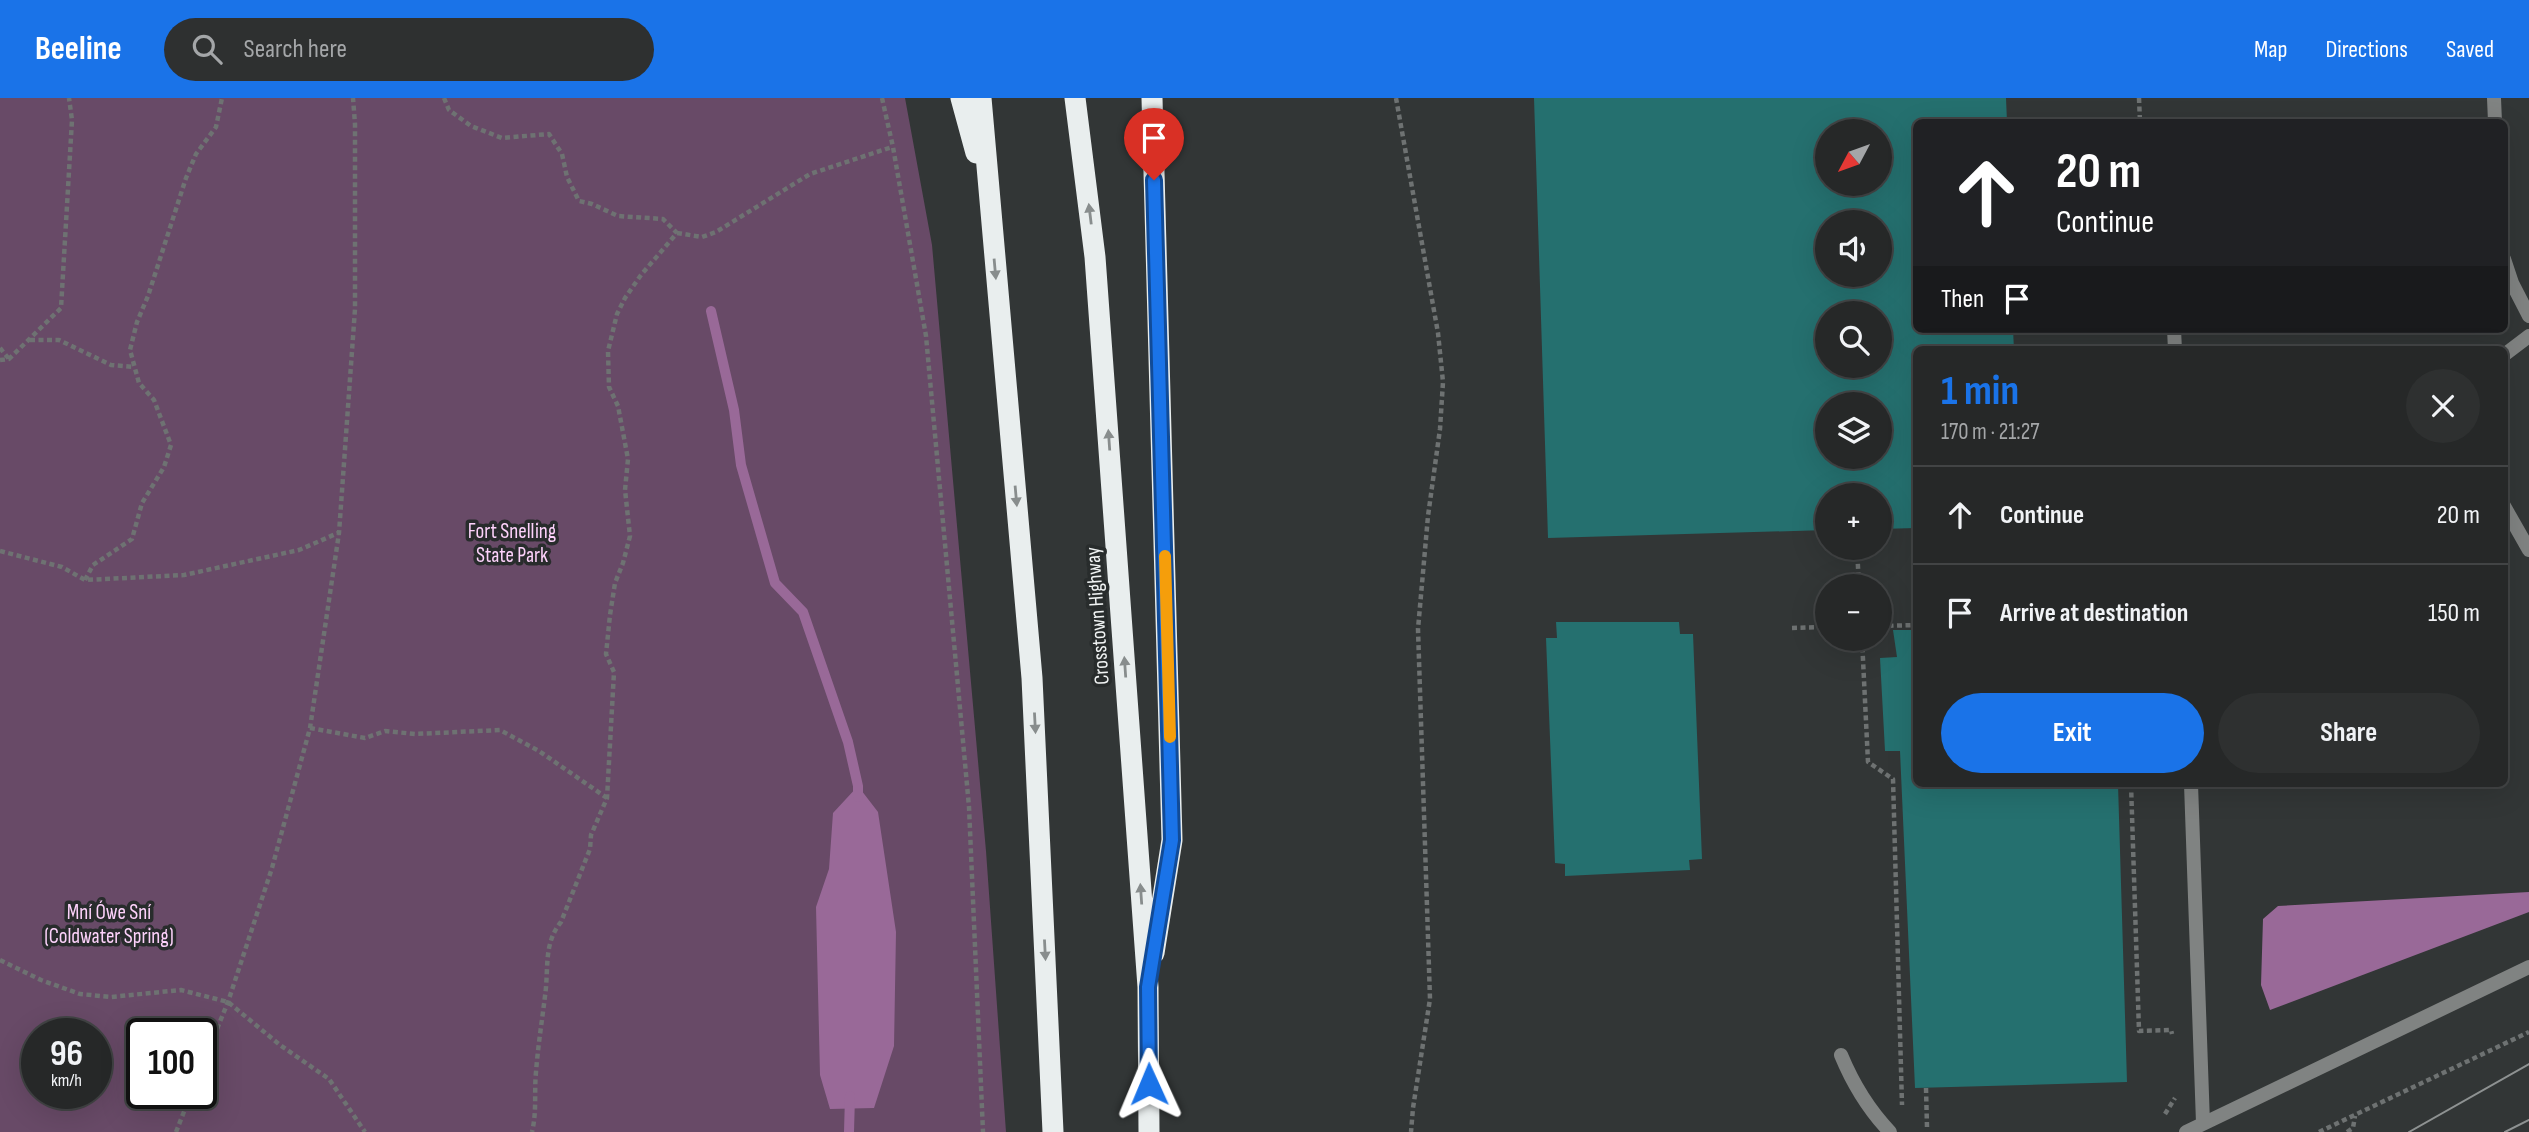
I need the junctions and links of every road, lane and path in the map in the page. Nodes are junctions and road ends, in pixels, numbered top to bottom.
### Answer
1 (69, 98) edge
2 (222, 98) edge
3 (353, 98) edge
4 (444, 98) edge
5 (882, 98) edge
6 (961, 98) edge
7 (981, 98) edge
8 (1075, 98) edge
9 (1152, 98) edge
10 (1396, 98) edge
11 (2139, 98) edge
12 (2494, 98) edge
13 (2140, 119) edge
14 (2495, 119) edge
15 (893, 147) junction
16 (989, 201) junction
17 (677, 233) junction
18 (2508, 271) edge
19 (2529, 316) edge
20 (2529, 336) edge
21 (29, 340) junction
22 (0, 348) edge
23 (2508, 352) edge
24 (9, 359) junction
25 (0, 360) edge
26 (134, 368) junction
27 (2508, 513) edge
28 (339, 533) junction
29 (2529, 550) edge
30 (0, 551) edge
31 (85, 580) junction
32 (1913, 625) edge
33 (1892, 626) edge
34 (1815, 627) edge
35 (1792, 628) dead end
36 (1863, 651) edge
37 (310, 728) junction
38 (2131, 787) edge
39 (2192, 787) edge
40 (607, 798) junction
41 (0, 960) edge
42 (2529, 967) edge
43 (1148, 987) junction
44 (228, 1002) junction
45 (217, 1029) edge
46 (2529, 1032) edge
47 (2172, 1044) dead end
48 (1841, 1055) dead end
49 (1926, 1088) dead end
50 (2176, 1097) dead end
51 (1902, 1108) dead end
52 (185, 1109) edge
53 (2355, 1115) junction
54 (2171, 1123) dead end
55 (2203, 1123) junction
56 (1927, 1127) dead end
57 (176, 1132) edge
58 (365, 1132) edge
59 (532, 1132) edge
60 (983, 1132) edge
61 (1054, 1132) edge
62 (1149, 1132) edge
63 (1411, 1132) edge
64 (1890, 1132) edge
65 (2186, 1132) edge
66 (2319, 1132) edge
67 (2347, 1132) edge

1 - 21 path
2 - 26 path
3 - 28 path
4 - 17 path
5 - 15 path
6 - 16 highway
7 - 16 highway
43 -> 8 highway, Crosstown Highway
9 - 43 highway
10 - 63 path
11 - 13 path
12 - 14 lane
15 - 17 path
15 - 60 path
16 -> 61 highway
17 - 40 path
18 - 19 lane
20 - 23 lane
21 - 24 path
21 - 26 path
22 - 24 path
24 - 25 path
26 - 31 path
27 - 29 lane
28 - 31 path
28 - 37 path
30 - 31 path
32 - 33 path
34 - 35 path
36 - 51 path
37 - 40 path
37 - 44 path
38 - 47 path
39 - 55 lane
40 - 59 path
41 - 44 path
42 - 55 lane
43 - 62 highway, Crosstown Highway
44 - 45 path
44 - 58 path
46 - 53 path
48 - 64 lane
49 - 56 path
50 - 54 path
52 - 57 path
53 - 66 path
53 - 67 path
55 - 65 lane

